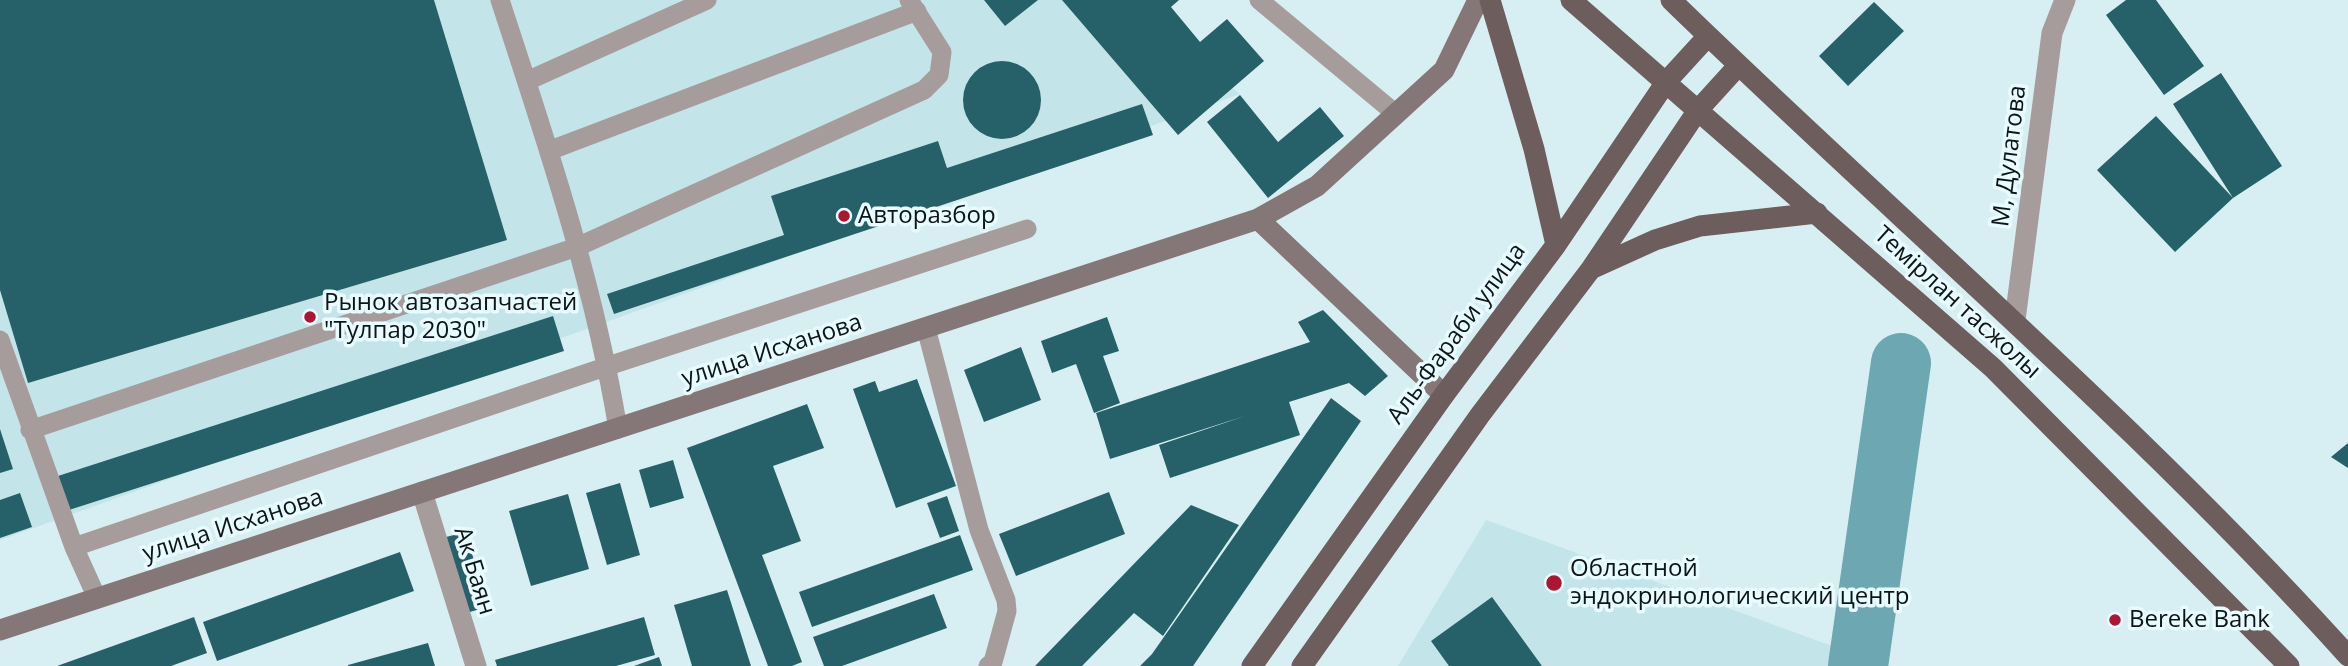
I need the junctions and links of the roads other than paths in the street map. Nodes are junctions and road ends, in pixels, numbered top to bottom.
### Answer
1 (707, 0) edge
2 (1259, 0) edge
3 (1478, 0) edge
4 (1490, 0) edge
5 (1572, 0) edge
6 (1671, 0) edge
7 (2065, 0) edge
8 (505, 2) edge
9 (913, 6) edge
10 (1708, 36) junction
11 (1738, 66) junction
12 (527, 80) junction
13 (1667, 82) junction
14 (1698, 110) junction
15 (1396, 114) junction
16 (551, 150) junction
17 (1817, 213) junction
18 (1258, 219) junction
19 (1027, 229) dead end
20 (1556, 245) junction
21 (577, 247) junction
22 (1591, 269) junction
23 (2015, 320) junction
24 (926, 328) junction
25 (0, 340) edge
26 (608, 366) junction
27 (1444, 395) junction
28 (618, 429) junction
29 (30, 430) junction
30 (422, 492) junction
31 (74, 547) junction
32 (97, 598) junction
33 (0, 630) edge
34 (2348, 656) edge
35 (476, 666) edge
36 (988, 666) edge
37 (1252, 666) edge
38 (1302, 666) edge
39 (2289, 666) edge

1 - 12 lane
2 - 15 lane
3 - 15 main road, улица Исханова
4 - 20 main road
5 - 13 main road, Темірлан тасжолы
6 - 10 main road, Темірлан тасжолы
7 - 23 street, М, Дулатова
8 - 12 lane
9 - 16 lane
9 - 21 lane
10 - 11 main road, Темірлан тасжолы
10 - 13 main road, Аль-Фараби улица
11 - 14 main road
11 - 23 main road, Темірлан тасжолы
12 - 16 lane
13 - 14 main road, Темірлан тасжолы
13 - 20 main road, Аль-Фараби улица
14 - 17 main road, Темірлан тасжолы
14 - 22 main road
15 - 18 main road, улица Исханова
16 - 21 lane
17 - 22 main road
17 - 39 main road, Темірлан тасжолы
18 - 24 main road, улица Исханова
18 - 27 main road
19 - 26 lane
20 - 27 main road, Аль-Фараби улица
21 - 26 lane
21 - 29 lane
22 - 38 main road
23 - 34 main road, Темірлан тасжолы
24 - 28 main road, улица Исханова
24 - 36 lane
25 - 29 lane
26 - 28 lane
26 - 31 lane
27 - 37 main road, Аль-Фараби улица
28 - 30 main road, улица Исханова
29 - 31 lane
30 - 32 main road, улица Исханова
30 - 35 street, Ак Баян
31 - 32 lane
32 - 33 main road, улица Исханова

